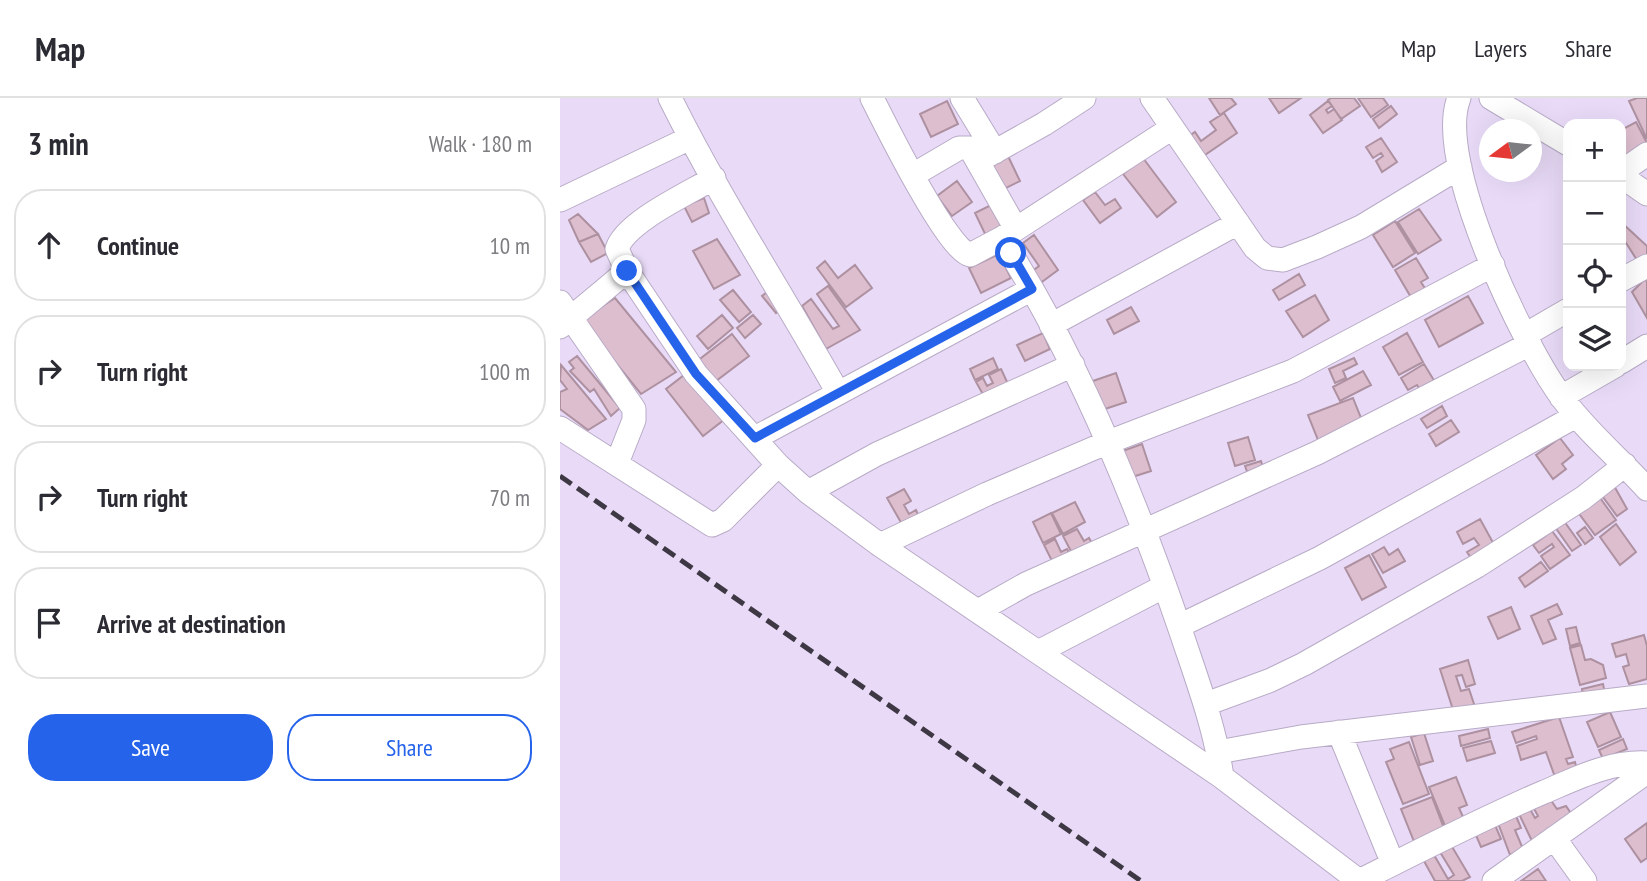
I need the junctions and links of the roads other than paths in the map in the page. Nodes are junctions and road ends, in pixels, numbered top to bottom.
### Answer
1 (670, 98) edge
2 (872, 98) edge
3 (1084, 98) edge
4 (1152, 98) edge
5 (1459, 98) edge
6 (1491, 98) edge
7 (969, 101) edge
8 (1171, 128) junction
9 (690, 138) junction
10 (1563, 141) edge
11 (1647, 154) edge
12 (987, 156) junction
13 (1460, 167) junction
14 (1626, 170) edge
15 (913, 174) junction
16 (714, 178) junction
17 (1626, 178) edge
18 (1647, 194) edge
19 (560, 200) edge
20 (1238, 223) junction
21 (1009, 234) junction
22 (1493, 265) junction
23 (1647, 265) edge
24 (627, 271) junction
25 (1626, 278) edge
26 (1032, 289) junction
27 (1563, 314) edge
28 (564, 316) edge
29 (1051, 325) junction
30 (1528, 339) junction
31 (1647, 346) edge
32 (1626, 359) edge
33 (1073, 365) junction
34 (1606, 371) edge
35 (837, 391) junction
36 (1562, 397) junction
37 (1576, 416) junction
38 (560, 428) edge
39 (755, 438) junction
40 (1106, 443) junction
41 (617, 463) junction
42 (778, 465) junction
43 (1625, 465) junction
44 (1647, 489) edge
45 (808, 492) junction
46 (1143, 531) junction
47 (880, 545) junction
48 (1165, 586) junction
49 (978, 611) junction
50 (1179, 626) junction
51 (1038, 652) junction
52 (1647, 695) edge
53 (1206, 704) junction
54 (1339, 732) junction
55 (1218, 752) junction
56 (1647, 763) edge
57 (1647, 772) edge
58 (1222, 776) junction
59 (1554, 838) junction
60 (1393, 864) junction
61 (1359, 881) edge
62 (1493, 881) edge
63 (1586, 881) edge

1 - 9 street
2 - 15 street
3 - 12 street
4 - 8 street
5 - 13 street
6 - 10 street
7 - 12 street
8 - 20 street
8 - 21 street
9 - 16 street
9 - 19 street
11 - 14 street
12 - 15 street
12 - 21 street
13 - 20 street
13 - 22 street
15 - 21 street
16 - 24 street
16 - 35 street
17 - 18 street
20 - 29 street
21 - 26 street
22 - 30 street
22 - 40 street
23 - 25 street
24 - 28 street
24 - 39 street
26 - 29 street
26 - 35 street
27 - 30 street
28 - 41 street
29 - 33 street
30 - 36 street
30 - 46 street
31 - 32 street
33 - 40 street
33 - 45 street
34 - 36 street
35 - 39 street
36 - 37 street
37 - 43 street
37 - 50 street
38 - 41 street
39 - 42 street
40 - 46 street
40 - 47 street
41 - 42 street
42 - 45 street
43 - 44 street
43 - 53 street
45 - 47 street
46 - 48 street
46 - 49 street
47 - 49 street
48 - 50 street
48 - 51 street
49 - 51 street
50 - 53 street
51 - 58 street
52 - 54 street
53 - 55 street
54 - 55 street
54 - 60 street
55 - 58 street
56 - 60 street
57 - 59 street
58 - 61 street
59 - 62 street
59 - 63 street
60 - 61 street

